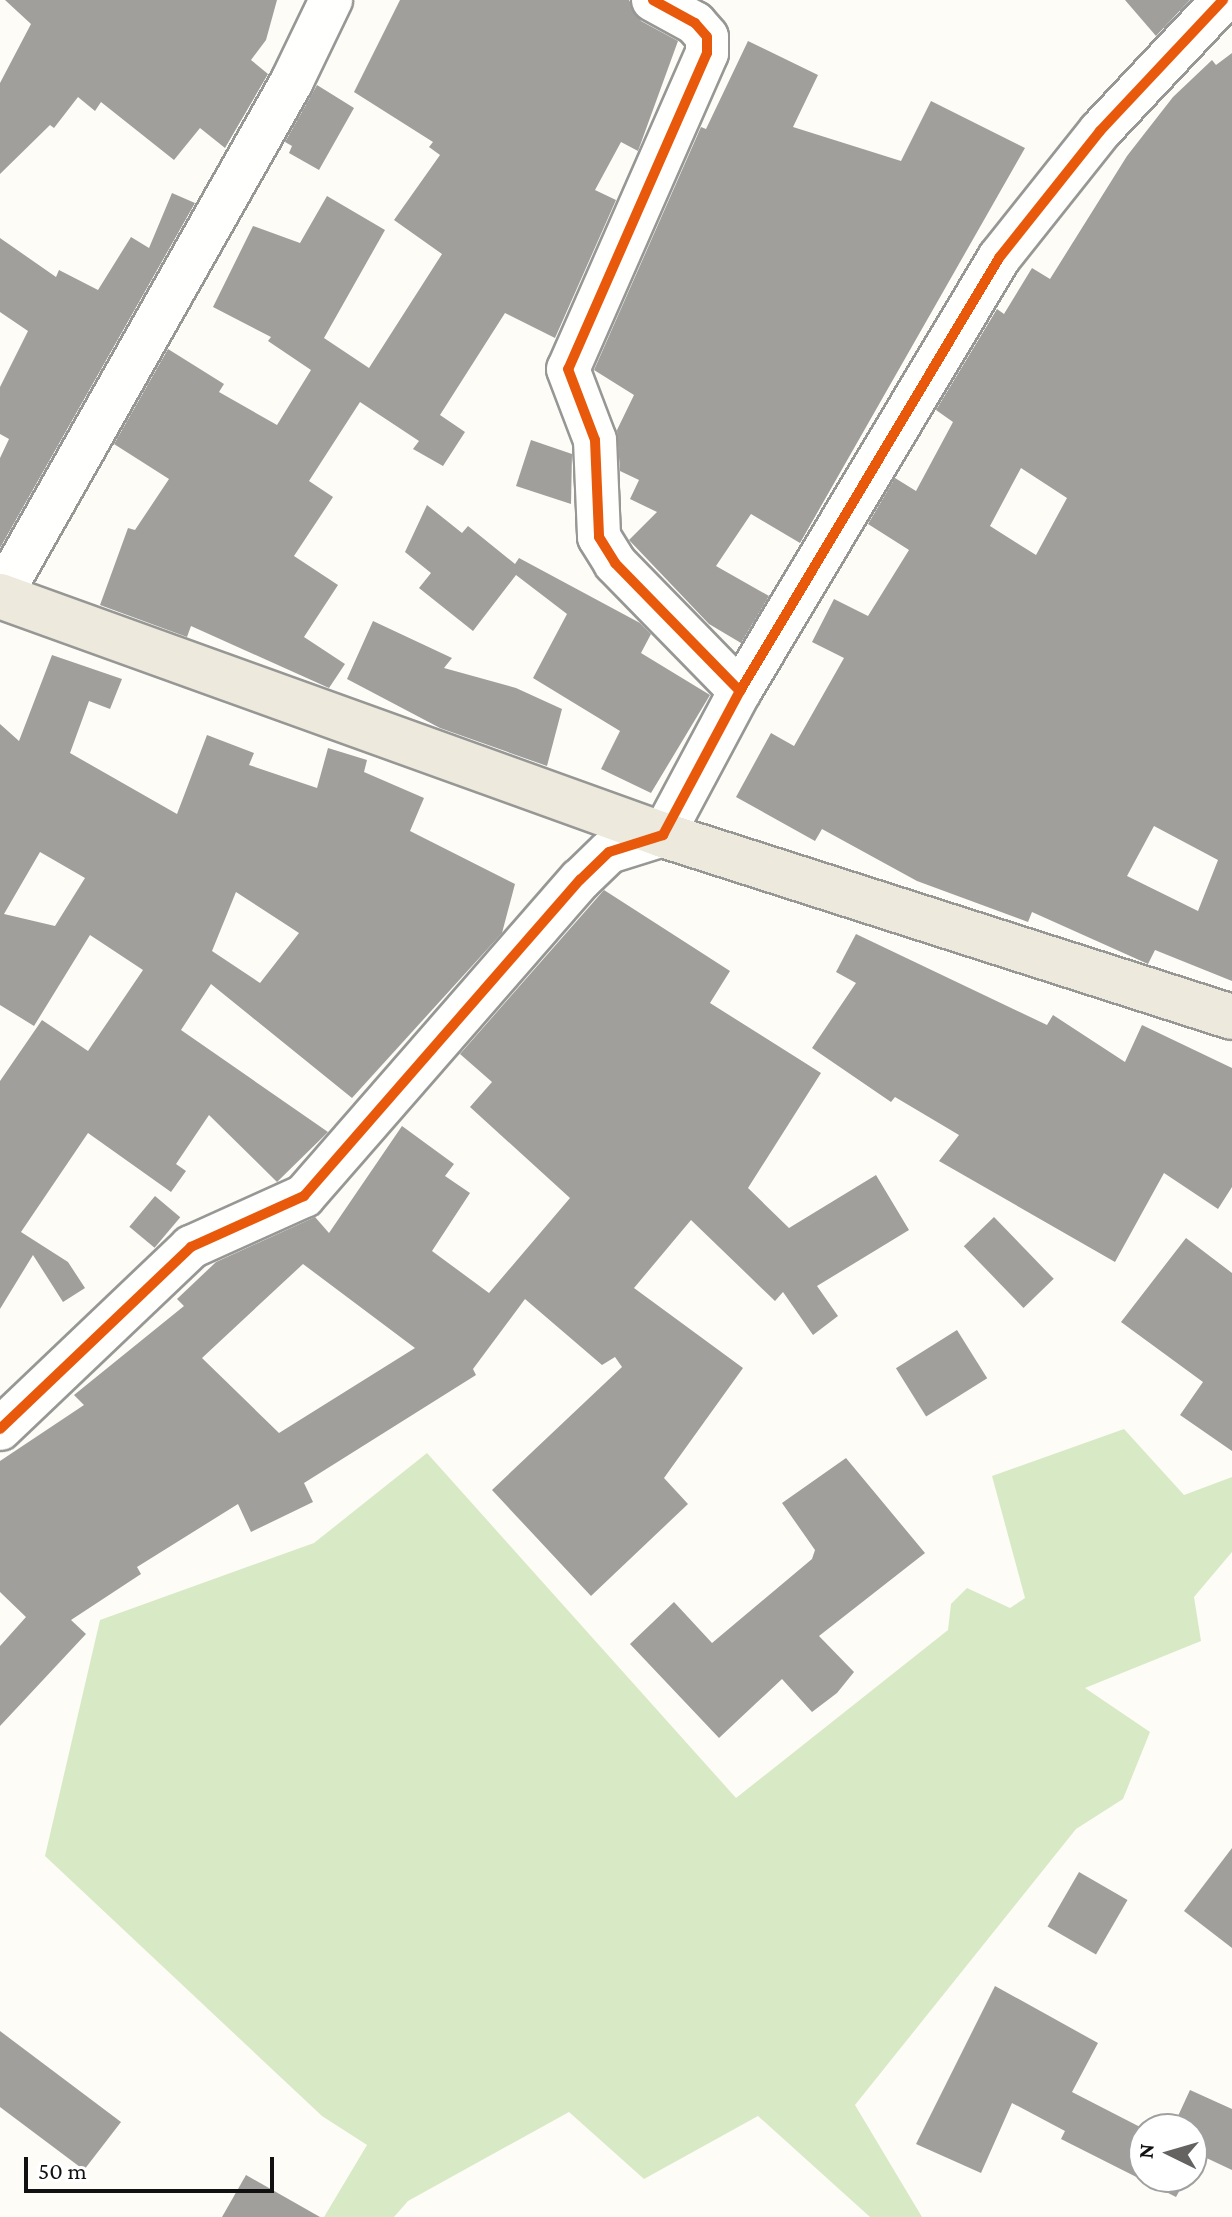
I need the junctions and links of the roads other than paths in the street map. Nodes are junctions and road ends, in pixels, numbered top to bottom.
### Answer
1 (331, 0) edge
2 (653, 0) edge
3 (1223, 0) edge
4 (0, 596) edge
5 (740, 691) junction
6 (663, 835) junction
7 (1232, 1017) edge
8 (0, 1429) edge

1 - 4 street
2 - 5 street
3 - 5 street
4 - 6 main road
5 - 6 street
6 - 7 main road
6 - 8 street

